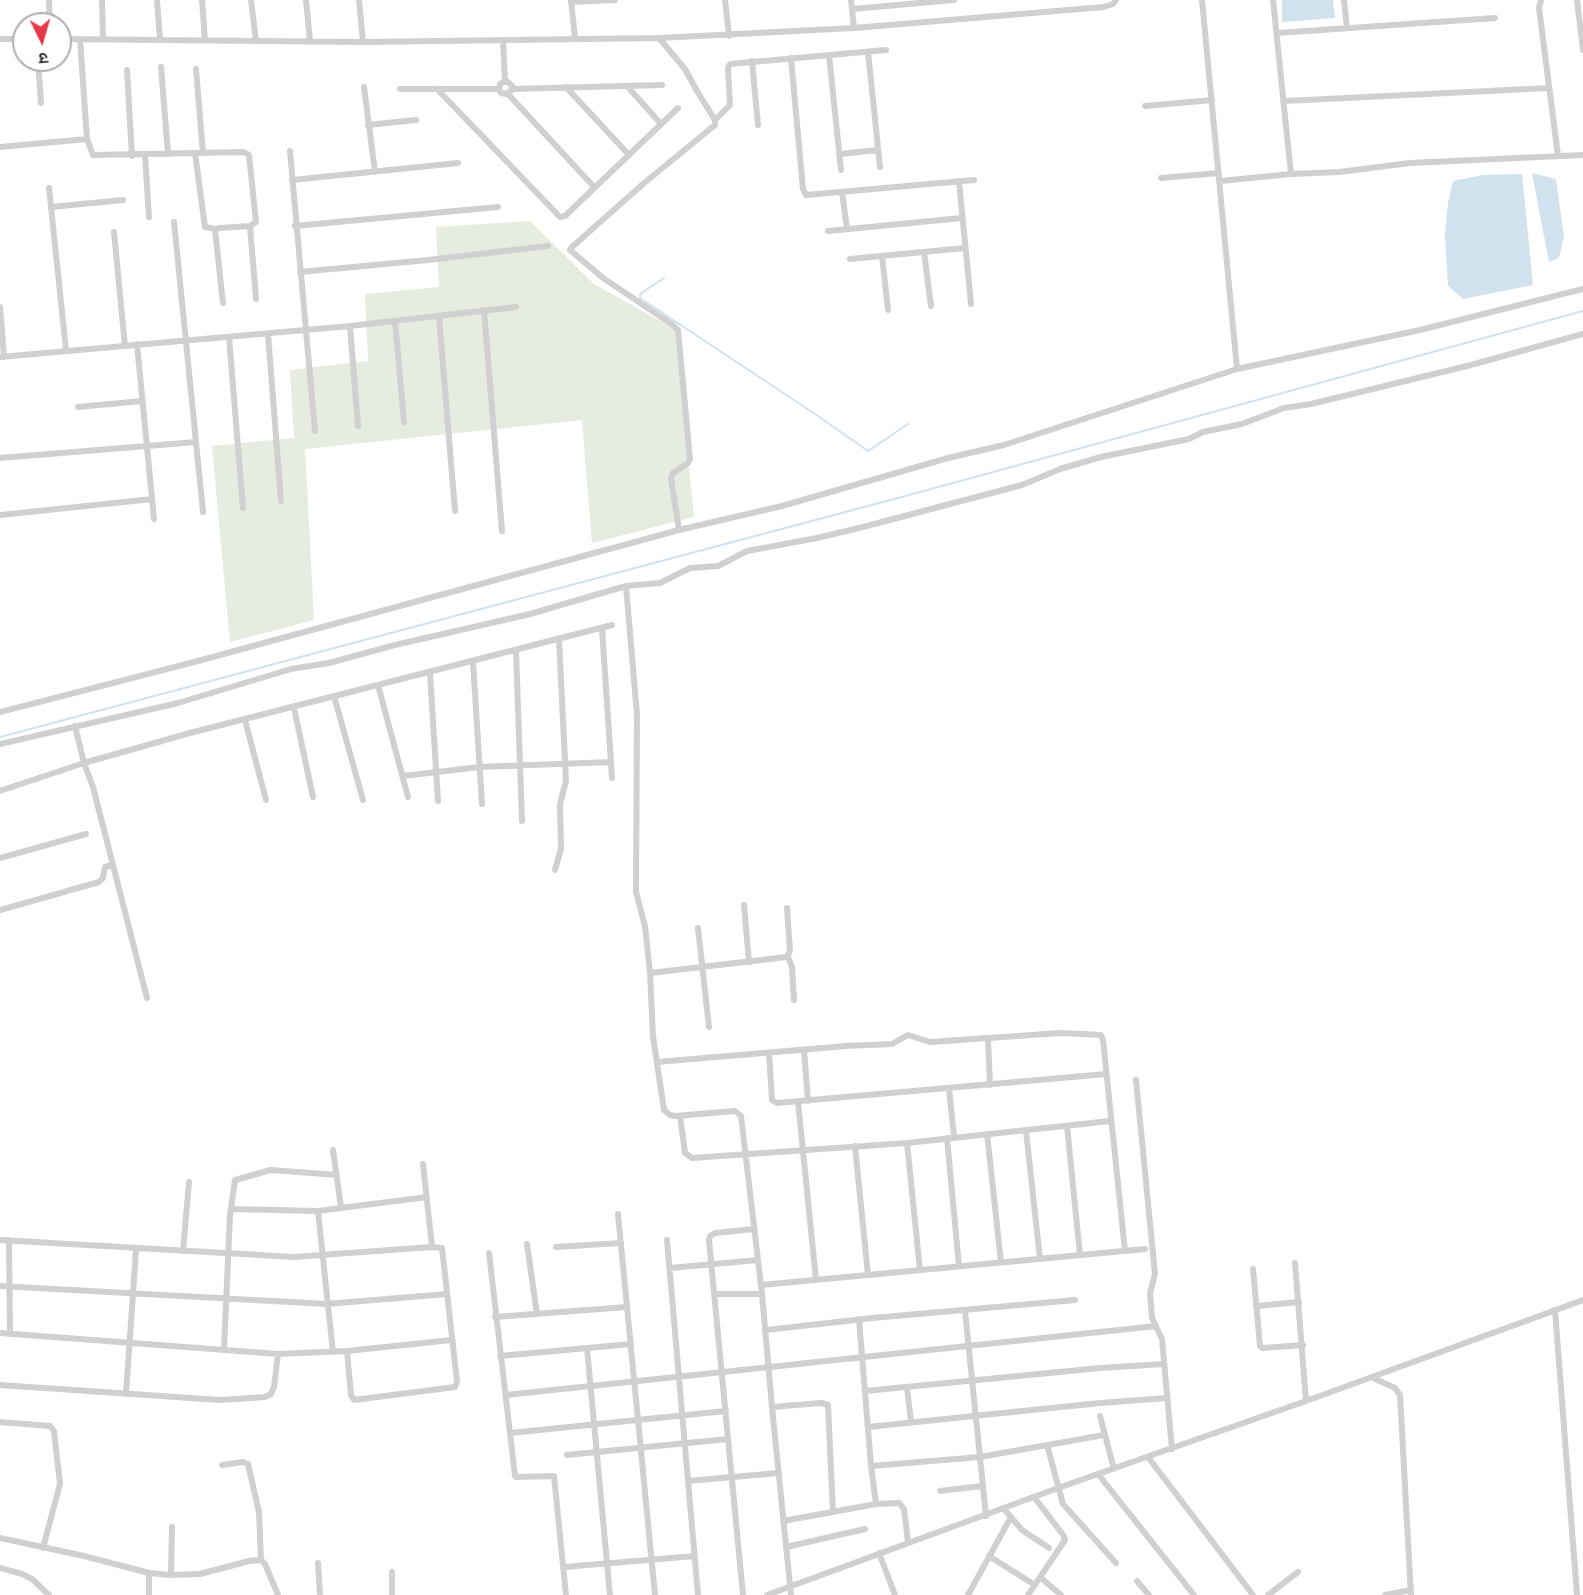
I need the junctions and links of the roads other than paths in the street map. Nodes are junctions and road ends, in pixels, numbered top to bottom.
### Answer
1 (102, 0) edge
2 (157, 0) edge
3 (202, 0) edge
4 (251, 0) edge
5 (306, 0) edge
6 (359, 0) edge
7 (590, 0) edge
8 (615, 0) edge
9 (725, 0) edge
10 (851, 0) edge
11 (954, 0) edge
12 (1116, 0) edge
13 (1202, 0) edge
14 (1273, 0) edge
15 (1344, 0) edge
16 (1541, 0) edge
17 (1577, 0) edge
18 (571, 1) edge
19 (852, 9) junction
20 (1495, 18) dead end
21 (854, 28) junction
22 (1347, 28) junction
23 (1277, 33) junction
24 (729, 36) junction
25 (659, 38) junction
26 (72, 39) edge
27 (80, 39) junction
28 (103, 39) junction
29 (160, 39) junction
30 (575, 39) junction
31 (205, 40) junction
32 (503, 40) junction
33 (256, 41) junction
34 (310, 41) junction
35 (363, 42) junction
36 (886, 50) dead end
37 (1583, 50) edge
38 (868, 52) junction
39 (829, 55) junction
40 (791, 58) junction
41 (752, 61) junction
42 (161, 67) dead end
43 (196, 69) dead end
44 (127, 70) dead end
45 (39, 72) edge
46 (505, 81) junction
47 (627, 86) junction
48 (662, 86) dead end
49 (364, 87) dead end
50 (566, 87) junction
51 (1550, 88) junction
52 (400, 89) dead end
53 (437, 89) junction
54 (499, 89) junction
55 (510, 91) junction
56 (1212, 100) junction
57 (1284, 101) junction
58 (41, 103) dead end
59 (1145, 106) dead end
60 (678, 108) dead end
61 (416, 120) dead end
62 (716, 120) junction
63 (368, 124) junction
64 (661, 124) junction
65 (758, 125) dead end
66 (87, 139) junction
67 (0, 147) edge
68 (878, 150) junction
69 (290, 151) dead end
70 (195, 153) junction
71 (203, 153) junction
72 (168, 154) junction
73 (840, 154) junction
74 (145, 155) junction
75 (629, 155) junction
76 (1583, 155) edge
77 (132, 156) junction
78 (1558, 156) junction
79 (458, 163) dead end
80 (880, 167) dead end
81 (842, 170) dead end
82 (375, 172) junction
83 (1219, 173) junction
84 (1291, 174) junction
85 (1161, 178) dead end
86 (292, 180) junction
87 (974, 180) dead end
88 (958, 181) junction
89 (1220, 181) junction
90 (594, 187) junction
91 (49, 188) dead end
92 (842, 192) junction
93 (123, 200) dead end
94 (51, 207) junction
95 (498, 207) dead end
96 (149, 217) dead end
97 (962, 218) junction
98 (174, 222) dead end
99 (250, 226) junction
100 (296, 226) junction
101 (216, 229) junction
102 (847, 229) junction
103 (828, 231) dead end
104 (114, 232) dead end
105 (548, 246) dead end
106 (965, 248) junction
107 (924, 252) junction
108 (882, 256) junction
109 (850, 259) dead end
110 (300, 272) junction
111 (1583, 289) edge
112 (256, 298) dead end
113 (223, 303) dead end
114 (971, 304) dead end
115 (931, 306) dead end
116 (0, 307) edge
117 (516, 307) dead end
118 (484, 310) junction
119 (888, 310) dead end
120 (439, 315) junction
121 (395, 321) junction
122 (350, 326) junction
123 (305, 330) junction
124 (268, 334) junction
125 (1583, 334) edge
126 (229, 337) junction
127 (185, 341) junction
128 (136, 344) junction
129 (125, 346) junction
130 (66, 351) junction
131 (2, 357) edge
132 (1237, 369) junction
133 (142, 401) junction
134 (78, 406) dead end
135 (404, 422) dead end
136 (358, 426) dead end
137 (315, 431) dead end
138 (196, 442) junction
139 (147, 447) junction
140 (0, 458) edge
141 (152, 500) junction
142 (281, 501) dead end
143 (243, 508) dead end
144 (454, 511) dead end
145 (203, 512) dead end
146 (0, 515) edge
147 (154, 519) dead end
148 (680, 530) junction
149 (502, 531) dead end
150 (626, 586) junction
151 (612, 626) dead end
152 (602, 628) junction
153 (559, 639) junction
154 (516, 651) junction
155 (473, 662) junction
156 (430, 673) junction
157 (378, 685) junction
158 (334, 696) junction
159 (294, 708) junction
160 (0, 712) edge
161 (245, 720) junction
162 (75, 726) junction
163 (0, 744) edge
164 (611, 762) junction
165 (84, 763) junction
166 (564, 763) junction
167 (520, 765) junction
168 (479, 767) junction
169 (436, 771) junction
170 (403, 776) junction
171 (612, 778) dead end
172 (0, 791) edge
173 (313, 797) dead end
174 (408, 797) dead end
175 (266, 800) dead end
176 (363, 800) dead end
177 (438, 801) dead end
178 (482, 804) dead end
179 (522, 820) dead end
180 (86, 834) dead end
181 (0, 858) edge
182 (109, 865) junction
183 (555, 870) dead end
184 (744, 905) dead end
185 (787, 909) dead end
186 (0, 910) edge
187 (698, 928) dead end
188 (788, 957) junction
189 (749, 962) junction
190 (702, 968) junction
191 (650, 973) junction
192 (147, 998) dead end
193 (794, 1000) dead end
194 (709, 1028) dead end
195 (988, 1039) junction
196 (804, 1050) junction
197 (769, 1053) junction
198 (657, 1062) junction
199 (1106, 1074) junction
200 (1136, 1080) dead end
201 (990, 1085) junction
202 (949, 1088) junction
203 (808, 1101) junction
204 (798, 1102) junction
205 (680, 1116) junction
206 (1110, 1121) junction
207 (1067, 1126) junction
208 (1026, 1131) junction
209 (987, 1134) junction
210 (951, 1138) junction
211 (907, 1143) junction
212 (855, 1146) junction
213 (333, 1150) dead end
214 (804, 1151) junction
215 (747, 1156) junction
216 (423, 1164) dead end
217 (337, 1175) junction
218 (189, 1182) dead end
219 (427, 1197) junction
220 (341, 1207) junction
221 (231, 1209) junction
222 (318, 1211) junction
223 (618, 1214) dead end
224 (754, 1230) junction
225 (0, 1240) edge
226 (9, 1240) junction
227 (666, 1240) dead end
228 (621, 1243) junction
229 (527, 1244) dead end
230 (432, 1247) junction
231 (556, 1247) dead end
232 (1144, 1249) dead end
233 (136, 1250) junction
234 (183, 1251) junction
235 (1125, 1251) junction
236 (489, 1252) dead end
237 (229, 1255) junction
238 (1080, 1255) junction
239 (322, 1256) junction
240 (1040, 1259) junction
241 (758, 1260) junction
242 (1001, 1262) junction
243 (1295, 1263) dead end
244 (712, 1264) junction
245 (959, 1266) junction
246 (670, 1268) junction
247 (1252, 1269) dead end
248 (920, 1270) junction
249 (868, 1275) junction
250 (816, 1280) junction
251 (761, 1285) junction
252 (0, 1286) edge
253 (10, 1286) junction
254 (134, 1294) junction
255 (447, 1294) junction
256 (715, 1294) junction
257 (762, 1294) junction
258 (228, 1300) junction
259 (1075, 1300) dead end
260 (1583, 1300) edge
261 (1299, 1302) junction
262 (326, 1304) junction
263 (627, 1306) junction
264 (1256, 1306) junction
265 (965, 1311) junction
266 (1555, 1311) junction
267 (537, 1314) junction
268 (495, 1317) junction
269 (859, 1319) junction
270 (1156, 1326) junction
271 (766, 1330) junction
272 (0, 1333) edge
273 (10, 1333) junction
274 (451, 1340) junction
275 (130, 1342) junction
276 (631, 1344) junction
277 (968, 1345) junction
278 (1303, 1345) junction
279 (587, 1348) junction
280 (224, 1349) junction
281 (347, 1351) junction
282 (333, 1352) junction
283 (278, 1353) junction
284 (500, 1356) junction
285 (862, 1356) junction
286 (1164, 1364) junction
287 (769, 1367) junction
288 (722, 1372) junction
289 (680, 1377) junction
290 (1371, 1377) junction
291 (973, 1381) junction
292 (634, 1382) junction
293 (0, 1385) edge
294 (591, 1387) junction
295 (907, 1387) junction
296 (865, 1391) junction
297 (126, 1394) junction
298 (506, 1395) junction
299 (1167, 1398) junction
300 (1306, 1401) junction
301 (772, 1407) junction
302 (726, 1411) junction
303 (682, 1415) junction
304 (976, 1415) junction
305 (1100, 1416) dead end
306 (639, 1419) junction
307 (0, 1422) edge
308 (911, 1422) junction
309 (594, 1425) junction
310 (868, 1426) junction
311 (510, 1433) junction
312 (1104, 1435) junction
313 (728, 1439) junction
314 (684, 1442) junction
315 (1047, 1445) junction
316 (641, 1446) junction
317 (1172, 1449) junction
318 (597, 1452) junction
319 (567, 1455) dead end
320 (980, 1457) junction
321 (1148, 1457) junction
322 (222, 1465) dead end
323 (871, 1467) junction
324 (1114, 1468) junction
325 (778, 1473) junction
326 (1098, 1474) junction
327 (733, 1477) junction
328 (687, 1481) junction
329 (982, 1486) junction
330 (1058, 1488) junction
331 (940, 1491) dead end
332 (1034, 1497) junction
333 (876, 1504) junction
334 (1004, 1509) junction
335 (833, 1512) junction
336 (986, 1516) junction
337 (1011, 1517) junction
338 (783, 1521) junction
339 (172, 1527) dead end
340 (865, 1529) dead end
341 (0, 1538) edge
342 (908, 1542) junction
343 (786, 1547) junction
344 (43, 1548) junction
345 (1049, 1548) dead end
346 (879, 1553) junction
347 (695, 1556) junction
348 (990, 1556) junction
349 (651, 1559) junction
350 (261, 1560) junction
351 (318, 1563) dead end
352 (607, 1563) junction
353 (1116, 1563) dead end
354 (564, 1567) junction
355 (0, 1568) edge
356 (392, 1572) dead end
357 (1298, 1572) dead end
358 (149, 1574) junction
359 (171, 1575) junction
360 (1041, 1577) junction
361 (1137, 1581) dead end
362 (1030, 1582) dead end
363 (791, 1587) junction
364 (1411, 1592) edge
365 (894, 1593) edge
366 (49, 1595) edge
367 (149, 1595) edge
368 (278, 1595) edge
369 (320, 1595) edge
370 (392, 1595) edge
371 (566, 1595) edge
372 (610, 1595) edge
373 (655, 1595) edge
374 (698, 1595) edge
375 (743, 1595) edge
376 (767, 1595) edge
377 (791, 1595) edge
378 (886, 1595) edge
379 (968, 1595) edge
380 (1028, 1595) edge
381 (1061, 1595) edge
382 (1149, 1595) edge
383 (1194, 1595) edge
384 (1253, 1595) edge
385 (1268, 1595) edge
386 (1385, 1595) edge
387 (1577, 1595) edge

1 - 28 street
2 - 29 street
3 - 31 street
4 - 33 street
5 - 34 street
6 - 35 street
7 - 8 street
7 - 18 street
9 - 24 street
10 - 19 street
11 - 19 street
12 - 21 street
13 - 56 street
14 - 23 street
15 - 22 street
16 - 51 street
17 - 37 street
18 - 30 street
19 - 21 street
20 - 22 street
21 - 24 street
22 - 23 street
23 - 57 street
24 - 25 street
25 - 30 street
25 - 62 street
26 - 27 street
27 - 28 street
27 - 66 street
28 - 29 street
29 - 31 street
30 - 32 street
31 - 33 street
32 - 35 street
32 - 46 street
33 - 34 street
34 - 35 street
36 - 38 street
38 - 39 street
38 - 68 street
39 - 40 street
39 - 73 street
40 - 41 street
40 - 92 street
41 - 62 street
41 - 65 street
42 - 72 street
43 - 71 street
44 - 77 street
45 - 58 street
46 - 54 street
46 - 55 street
47 - 48 street
47 - 50 street
47 - 64 street
49 - 63 street
50 - 55 street
50 - 75 street
51 - 57 street
51 - 78 street
52 - 53 street
53 - 54 street
53 - 90 street
54 - 55 street
55 - 90 street
56 - 59 street
56 - 83 street
57 - 84 street
60 - 64 street
61 - 63 street
62 - 148 street
63 - 82 street
64 - 75 street
66 - 67 street
66 - 77 street
68 - 73 street
68 - 80 street
69 - 86 street
70 - 71 street
70 - 72 street
70 - 101 street
71 - 99 street
72 - 74 street
73 - 81 street
74 - 77 street
74 - 96 street
75 - 90 street
76 - 78 street
78 - 84 street
79 - 82 street
82 - 86 street
83 - 85 street
83 - 89 street
84 - 89 street
86 - 100 street
87 - 88 street
88 - 92 street
88 - 97 street
89 - 132 street
91 - 94 street
92 - 102 street
93 - 94 street
94 - 130 street
95 - 100 street
97 - 102 street
97 - 106 street
98 - 127 street
99 - 101 street
99 - 112 street
100 - 110 street
101 - 113 street
102 - 103 street
104 - 129 street
105 - 110 street
106 - 107 street
106 - 114 street
107 - 108 street
107 - 115 street
108 - 109 street
108 - 119 street
110 - 123 street
111 - 132 street
116 - 131 street
117 - 118 street
118 - 120 street
118 - 149 street
120 - 121 street
120 - 144 street
121 - 122 street
121 - 135 street
122 - 123 street
122 - 136 street
123 - 124 street
123 - 137 street
124 - 126 street
124 - 142 street
125 - 150 street
126 - 127 street
126 - 143 street
127 - 128 street
127 - 138 street
128 - 129 street
128 - 133 street
129 - 130 street
130 - 131 street
132 - 148 street
133 - 134 street
133 - 139 street
138 - 139 street
138 - 145 street
139 - 140 street
139 - 141 street
141 - 146 street
141 - 147 street
148 - 160 street
150 - 162 street
150 - 191 street
151 - 152 street
152 - 153 street
152 - 164 street
153 - 154 street
153 - 166 street
154 - 155 street
154 - 167 street
155 - 156 street
155 - 168 street
156 - 157 street
156 - 169 street
157 - 158 street
157 - 170 street
158 - 159 street
158 - 176 street
159 - 161 street
159 - 173 street
161 - 165 street
161 - 175 street
162 - 163 street
162 - 165 street
164 - 166 street
164 - 171 street
165 - 172 street
165 - 182 street
166 - 167 street
166 - 183 street
167 - 168 street
167 - 179 street
168 - 169 street
168 - 178 street
169 - 170 street
169 - 177 street
170 - 174 street
180 - 181 street
182 - 186 street
182 - 192 street
184 - 189 street
185 - 188 street
187 - 190 street
188 - 189 street
188 - 193 street
189 - 190 street
190 - 191 street
190 - 194 street
191 - 198 street
195 - 196 street
195 - 199 street
195 - 201 street
196 - 197 street
196 - 203 street
197 - 198 street
197 - 204 street
198 - 205 street
199 - 201 street
199 - 206 street
200 - 270 street
201 - 202 street
202 - 203 street
202 - 210 street
203 - 204 street
204 - 214 street
205 - 215 street
205 - 215 street
206 - 207 street
206 - 235 street
207 - 208 street
207 - 238 street
208 - 209 street
208 - 240 street
209 - 210 street
209 - 242 street
210 - 211 street
210 - 245 street
211 - 212 street
211 - 248 street
212 - 214 street
212 - 249 street
213 - 217 street
214 - 215 street
214 - 250 street
215 - 224 street
216 - 219 street
217 - 220 street
217 - 221 street
218 - 234 street
219 - 220 street
219 - 230 street
220 - 222 street
221 - 222 street
221 - 237 street
222 - 239 street
223 - 228 street
224 - 241 street
224 - 244 street
225 - 226 street
226 - 233 street
226 - 253 street
227 - 246 street
228 - 231 street
228 - 263 street
229 - 267 street
230 - 239 street
230 - 255 street
232 - 235 street
233 - 234 street
233 - 254 street
234 - 237 street
235 - 238 street
236 - 268 street
237 - 239 street
237 - 258 street
238 - 240 street
239 - 262 street
240 - 242 street
241 - 244 street
241 - 251 street
242 - 245 street
243 - 261 street
244 - 246 street
244 - 256 street
245 - 248 street
246 - 289 street
247 - 264 street
248 - 249 street
249 - 250 street
250 - 251 street
251 - 257 street
252 - 253 street
253 - 254 street
253 - 273 street
254 - 258 street
254 - 275 street
255 - 262 street
255 - 274 street
256 - 257 street
256 - 288 street
257 - 271 street
258 - 262 street
258 - 280 street
259 - 265 street
260 - 266 street
261 - 264 street
261 - 278 street
262 - 282 street
263 - 267 street
263 - 276 street
264 - 278 street
265 - 269 street
265 - 277 street
266 - 290 street
266 - 387 street
267 - 268 street
268 - 284 street
269 - 271 street
269 - 285 street
270 - 277 street
270 - 286 street
271 - 287 street
272 - 273 street
273 - 275 street
274 - 281 street
274 - 281 street
275 - 280 street
275 - 297 street
276 - 279 street
276 - 292 street
277 - 285 street
277 - 291 street
278 - 300 street
279 - 284 street
279 - 294 street
280 - 283 street
281 - 282 street
282 - 283 street
283 - 297 street
284 - 298 street
285 - 287 street
285 - 296 street
286 - 291 street
286 - 299 street
287 - 288 street
287 - 301 street
288 - 289 street
288 - 302 street
289 - 292 street
289 - 303 street
290 - 300 street
290 - 364 street
291 - 295 street
291 - 304 street
292 - 294 street
292 - 306 street
293 - 297 street
294 - 298 street
294 - 309 street
295 - 296 street
295 - 308 street
296 - 310 street
298 - 311 street
299 - 304 street
299 - 317 street
300 - 317 street
301 - 325 street
301 - 335 street
302 - 303 street
302 - 313 street
303 - 306 street
303 - 314 street
304 - 308 street
304 - 320 street
305 - 312 street
306 - 309 street
306 - 316 street
307 - 344 street
308 - 310 street
309 - 311 street
309 - 318 street
310 - 323 street
311 - 354 street
312 - 315 street
312 - 324 street
313 - 314 street
313 - 327 street
314 - 316 street
314 - 328 street
315 - 320 street
315 - 330 street
316 - 318 street
316 - 349 street
317 - 321 street
318 - 319 street
318 - 352 street
320 - 323 street
320 - 329 street
321 - 324 street
321 - 384 street
322 - 350 street
323 - 333 street
324 - 326 street
325 - 327 street
325 - 338 street
326 - 330 street
326 - 383 street
327 - 328 street
327 - 375 street
328 - 347 street
329 - 331 street
329 - 336 street
330 - 332 street
330 - 353 street
332 - 334 street
332 - 360 street
333 - 335 street
333 - 342 street
334 - 336 street
334 - 337 street
335 - 338 street
336 - 342 street
337 - 345 street
337 - 348 street
338 - 343 street
339 - 359 street
340 - 343 street
341 - 344 street
342 - 346 street
343 - 363 street
344 - 358 street
346 - 363 street
346 - 365 street
347 - 349 street
347 - 374 street
348 - 362 street
348 - 379 street
349 - 352 street
349 - 373 street
350 - 359 street
350 - 368 street
351 - 369 street
352 - 354 street
352 - 372 street
354 - 371 street
355 - 366 street
356 - 370 street
357 - 385 street
358 - 359 street
358 - 367 street
360 - 380 street
360 - 381 street
361 - 382 street
363 - 376 street
363 - 377 street
364 - 386 street
365 - 378 street

